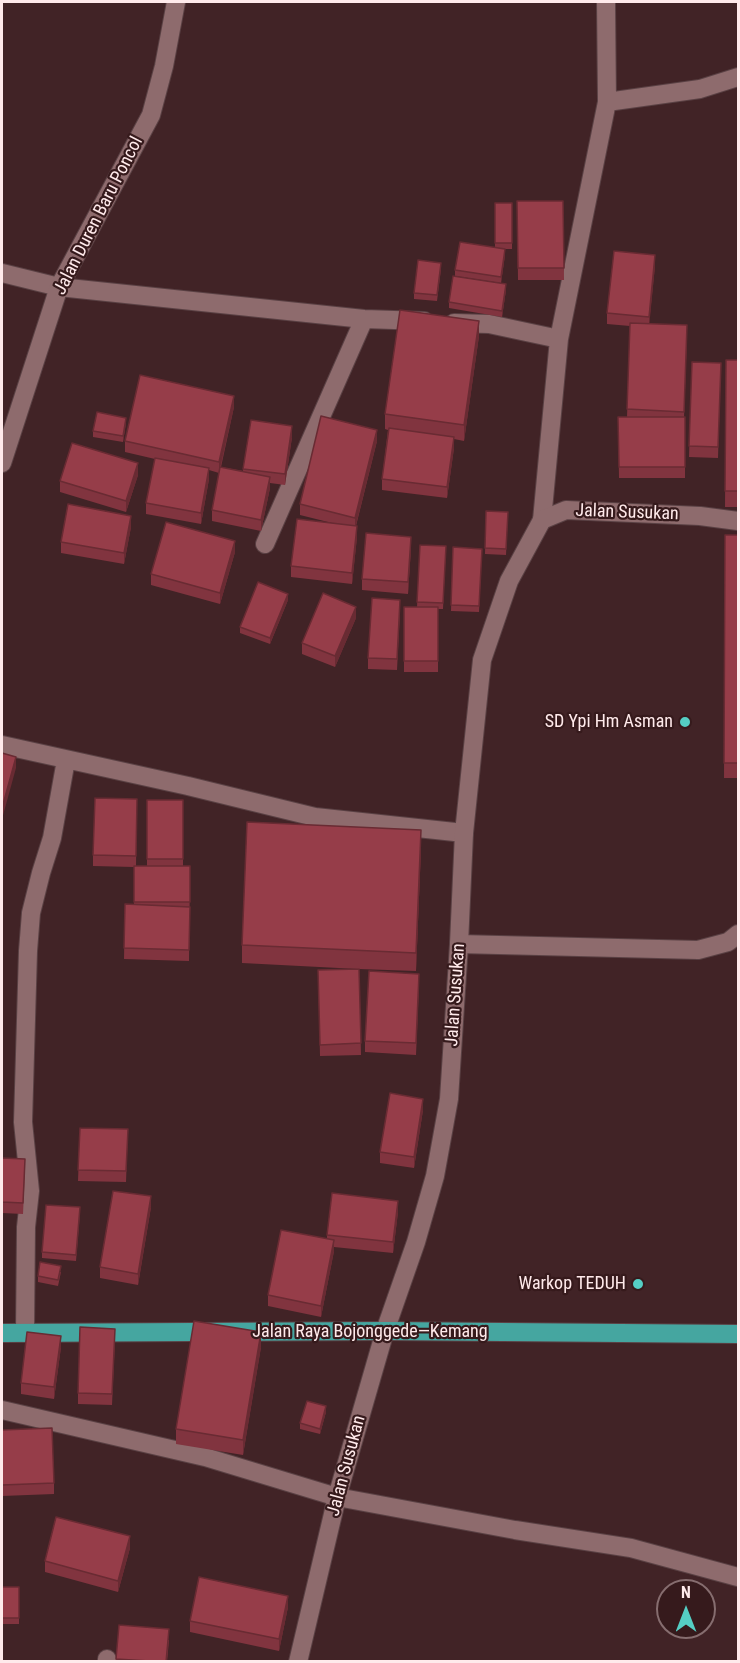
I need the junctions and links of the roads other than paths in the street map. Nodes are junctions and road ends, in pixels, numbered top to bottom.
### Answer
1 (176, 2) edge
2 (606, 2) edge
3 (738, 77) edge
4 (607, 102) junction
5 (2, 273) edge
6 (59, 287) junction
7 (364, 319) junction
8 (559, 339) junction
9 (2, 463) edge
10 (542, 520) junction
11 (738, 521) edge
12 (265, 544) dead end
13 (2, 745) edge
14 (66, 760) junction
15 (464, 833) junction
16 (738, 934) edge
17 (459, 944) junction
18 (385, 1331) junction
19 (2, 1333) edge
20 (25, 1333) junction
21 (738, 1334) edge
22 (2, 1410) edge
23 (338, 1497) junction
24 (738, 1577) edge
25 (298, 1662) edge

1 - 6 street, Jalan Duren Baru Poncol
2 - 4 street
3 - 4 street
4 - 8 street
5 - 6 street
6 - 7 street
6 - 9 street, Jalan Duren Baru Poncol
7 - 8 street
7 - 12 street
8 - 10 street
10 - 11 street, Jalan Susukan
10 - 15 street, Jalan Susukan
13 - 14 street
14 - 15 street
14 - 20 street
15 - 17 street, Jalan Susukan
16 - 17 street
17 - 18 street, Jalan Susukan
18 - 20 highway, Jalan Raya Bojonggede—Kemang
18 - 21 highway, Jalan Raya Bojonggede—Kemang
18 - 23 street, Jalan Susukan
19 - 20 highway, Jalan Raya Bojonggede—Kemang
22 - 23 street
23 - 24 street
23 - 25 street, Jalan Susukan

